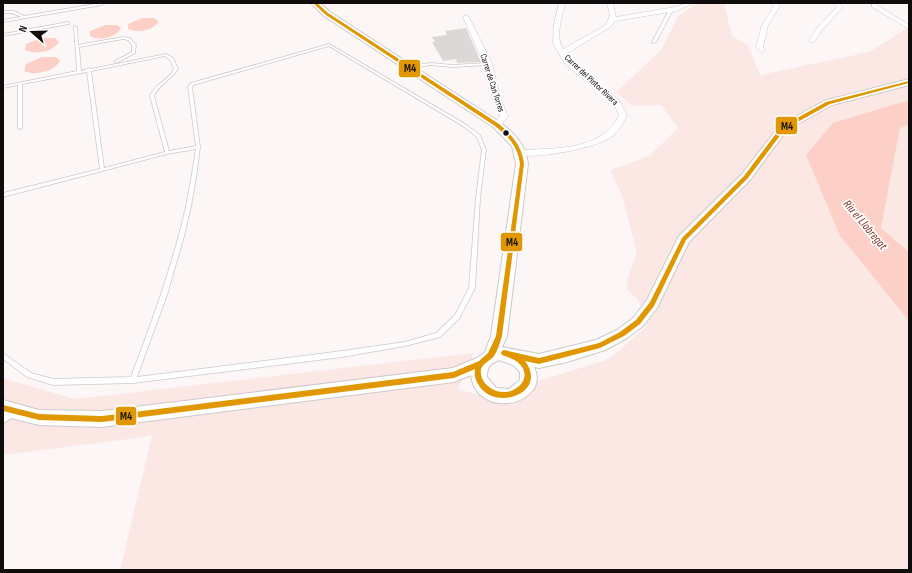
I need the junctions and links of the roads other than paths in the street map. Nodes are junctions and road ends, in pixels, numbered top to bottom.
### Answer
1 (315, 3) edge
2 (562, 3) edge
3 (610, 3) edge
4 (691, 3) edge
5 (773, 3) edge
6 (836, 3) edge
7 (874, 3) edge
8 (101, 4) edge
9 (671, 10) junction
10 (3, 12) edge
11 (23, 17) junction
12 (466, 18) dead end
13 (614, 19) junction
14 (3, 21) edge
15 (68, 23) dead end
16 (75, 27) dead end
17 (908, 27) edge
18 (3, 35) edge
19 (812, 41) dead end
20 (654, 42) dead end
21 (77, 46) junction
22 (762, 50) dead end
23 (562, 53) junction
24 (488, 64) junction
25 (106, 66) junction
26 (408, 67) junction
27 (89, 69) junction
28 (79, 71) junction
29 (909, 82) edge
30 (20, 83) junction
31 (3, 87) edge
32 (497, 125) junction
33 (20, 128) dead end
34 (198, 147) junction
35 (167, 153) junction
36 (522, 153) junction
37 (102, 170) junction
38 (3, 195) edge
39 (3, 356) edge
40 (498, 357) junction
41 (533, 367) junction
42 (454, 374) junction
43 (134, 380) junction
44 (480, 382) junction
45 (7, 414) edge

1 - 26 street
2 - 23 street, Carrer del Pintor Rivera
3 - 13 street
4 - 9 street
5 - 22 street
6 - 19 street
7 - 17 street
8 - 11 lane
9 - 13 street
9 - 20 lane
10 - 11 lane
11 - 14 lane
12 - 24 street, Carrer de Can Torres
13 - 23 street
15 - 18 lane
16 - 21 lane
21 - 25 lane
21 - 28 lane
23 - 36 street, Carrer del Pintor Rivera
24 - 26 lane
24 - 32 street, Carrer de Can Torres
25 - 27 lane
25 - 35 lane
26 - 32 street
27 - 28 lane
27 - 37 lane
28 - 30 lane
29 - 41 street
30 - 31 lane
30 - 33 lane
32 - 36 street
34 - 35 lane
34 - 43 lane
34 - 43 lane
35 - 37 lane
36 - 40 street
37 - 38 lane
39 - 43 lane
40 - 41 street
40 - 42 street
40 - 44 street
41 - 44 street
42 - 44 street
42 - 45 street

